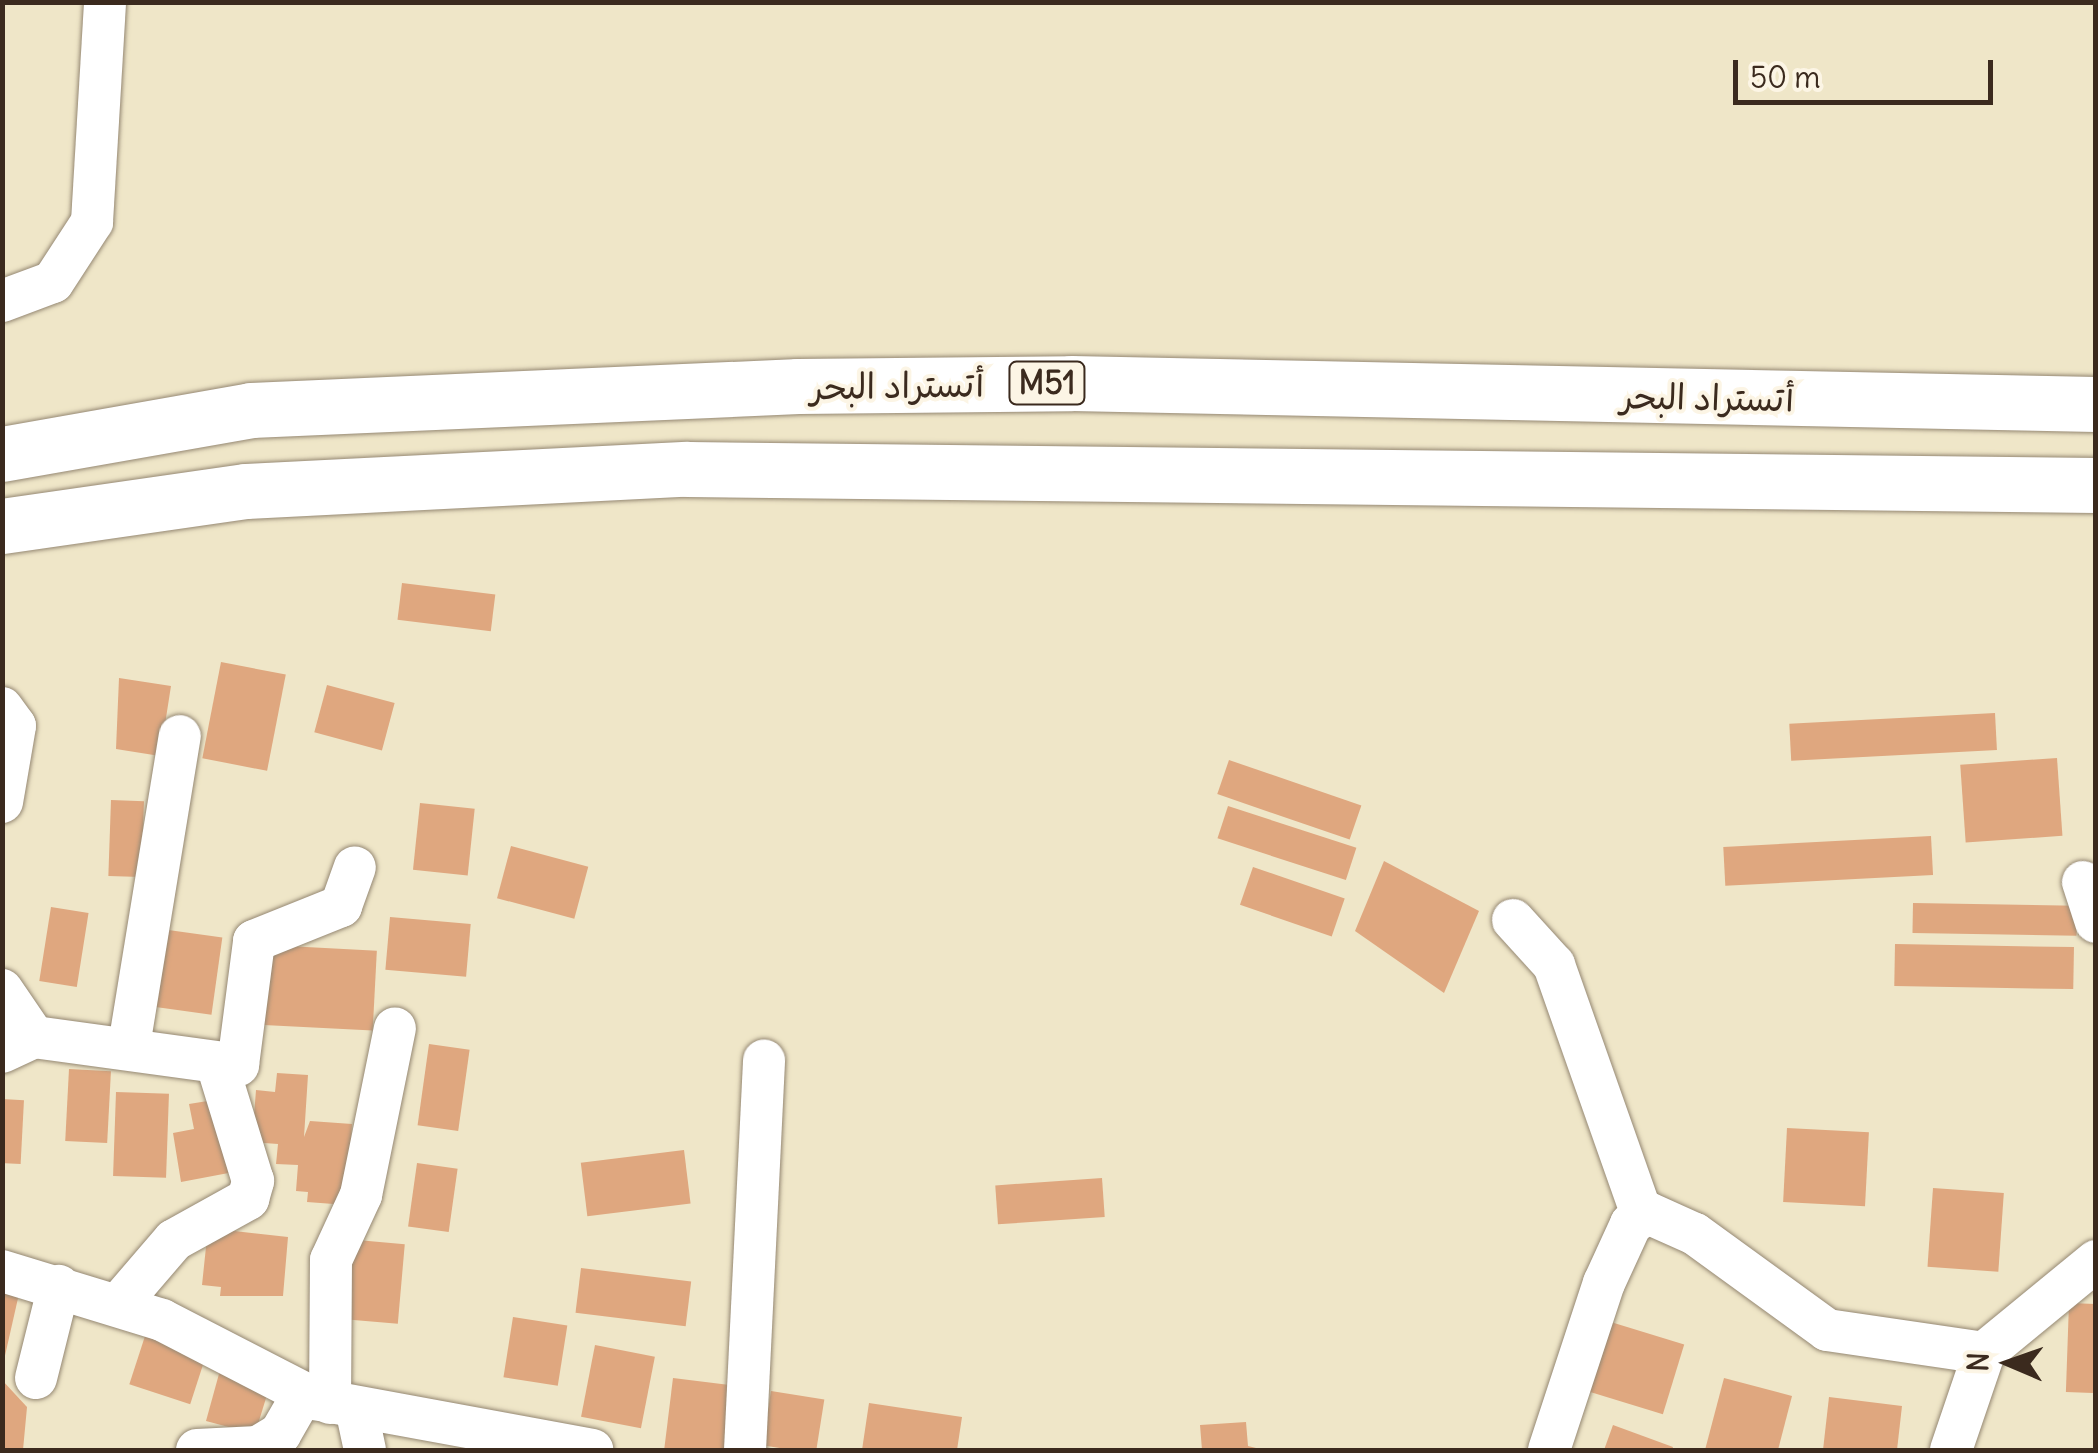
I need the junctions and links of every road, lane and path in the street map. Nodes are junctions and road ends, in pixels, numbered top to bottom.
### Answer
1 (105, 2) edge
2 (2, 301) edge
3 (2096, 404) edge
4 (2, 454) edge
5 (2096, 485) edge
6 (2, 526) edge
7 (2, 708) edge
8 (180, 736) dead end
9 (2, 802) edge
10 (355, 867) dead end
11 (1512, 920) dead end
12 (2, 990) edge
13 (395, 1028) dead end
14 (18, 1044) edge
15 (129, 1046) junction
16 (764, 1060) dead end
17 (217, 1064) junction
18 (1642, 1215) junction
19 (2096, 1261) edge
20 (2, 1271) edge
21 (59, 1286) junction
22 (119, 1304) junction
23 (1984, 1353) junction
24 (36, 1378) dead end
25 (330, 1401) junction
26 (196, 1450) edge
27 (366, 1450) edge
28 (592, 1450) edge
29 (746, 1450) edge
30 (1549, 1450) edge
31 (1951, 1450) edge

1 - 2 street
3 - 4 highway, أتستراد البحر / M51
5 - 6 highway
7 - 9 street
8 - 15 street
10 - 17 street
11 - 18 street
12 - 14 street
13 - 25 street
14 - 15 street
15 - 17 street
16 - 29 street
17 - 22 street
18 - 23 street
18 - 30 street
19 - 23 street
20 - 21 street
21 - 22 street
21 - 24 street
22 - 25 street
23 - 31 street
25 - 26 street
25 - 27 street
25 - 28 street

